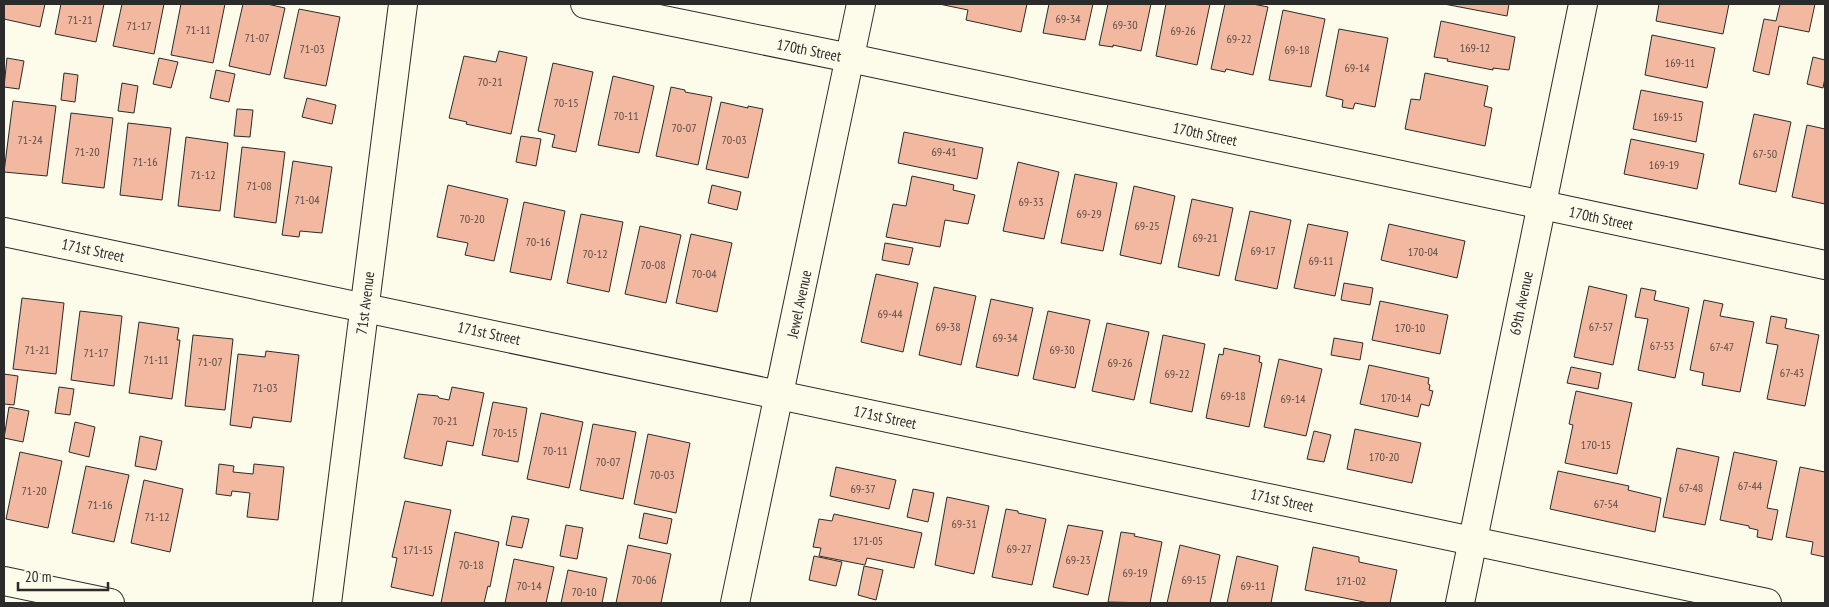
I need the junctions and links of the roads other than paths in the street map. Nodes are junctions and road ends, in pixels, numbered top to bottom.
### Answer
1 (403, 4) edge
2 (585, 4) edge
3 (862, 4) edge
4 (1583, 4) edge
5 (850, 58) junction
6 (1541, 205) junction
7 (4, 232) edge
8 (1825, 266) edge
9 (364, 306) junction
10 (780, 395) junction
11 (1473, 540) junction
12 (4, 581) edge
13 (110, 603) edge
14 (327, 603) edge
15 (735, 603) edge
16 (1460, 603) edge
17 (1767, 603) edge

1 - 9 street, 71st Avenue
2 - 5 street, 170th Street
3 - 5 street, Jewel Avenue
4 - 6 street, 69th Avenue
5 - 6 street, 170th Street
5 - 10 street, Jewel Avenue
6 - 8 street, 170th Street
6 - 11 street, 69th Avenue
7 - 9 street, 171st Street
9 - 10 street, 171st Street
9 - 14 street, 71st Avenue
10 - 11 street, 171st Street
10 - 15 street, Jewel Avenue
11 - 16 street, 69th Avenue
11 - 17 street, 171st Street
12 - 13 street

